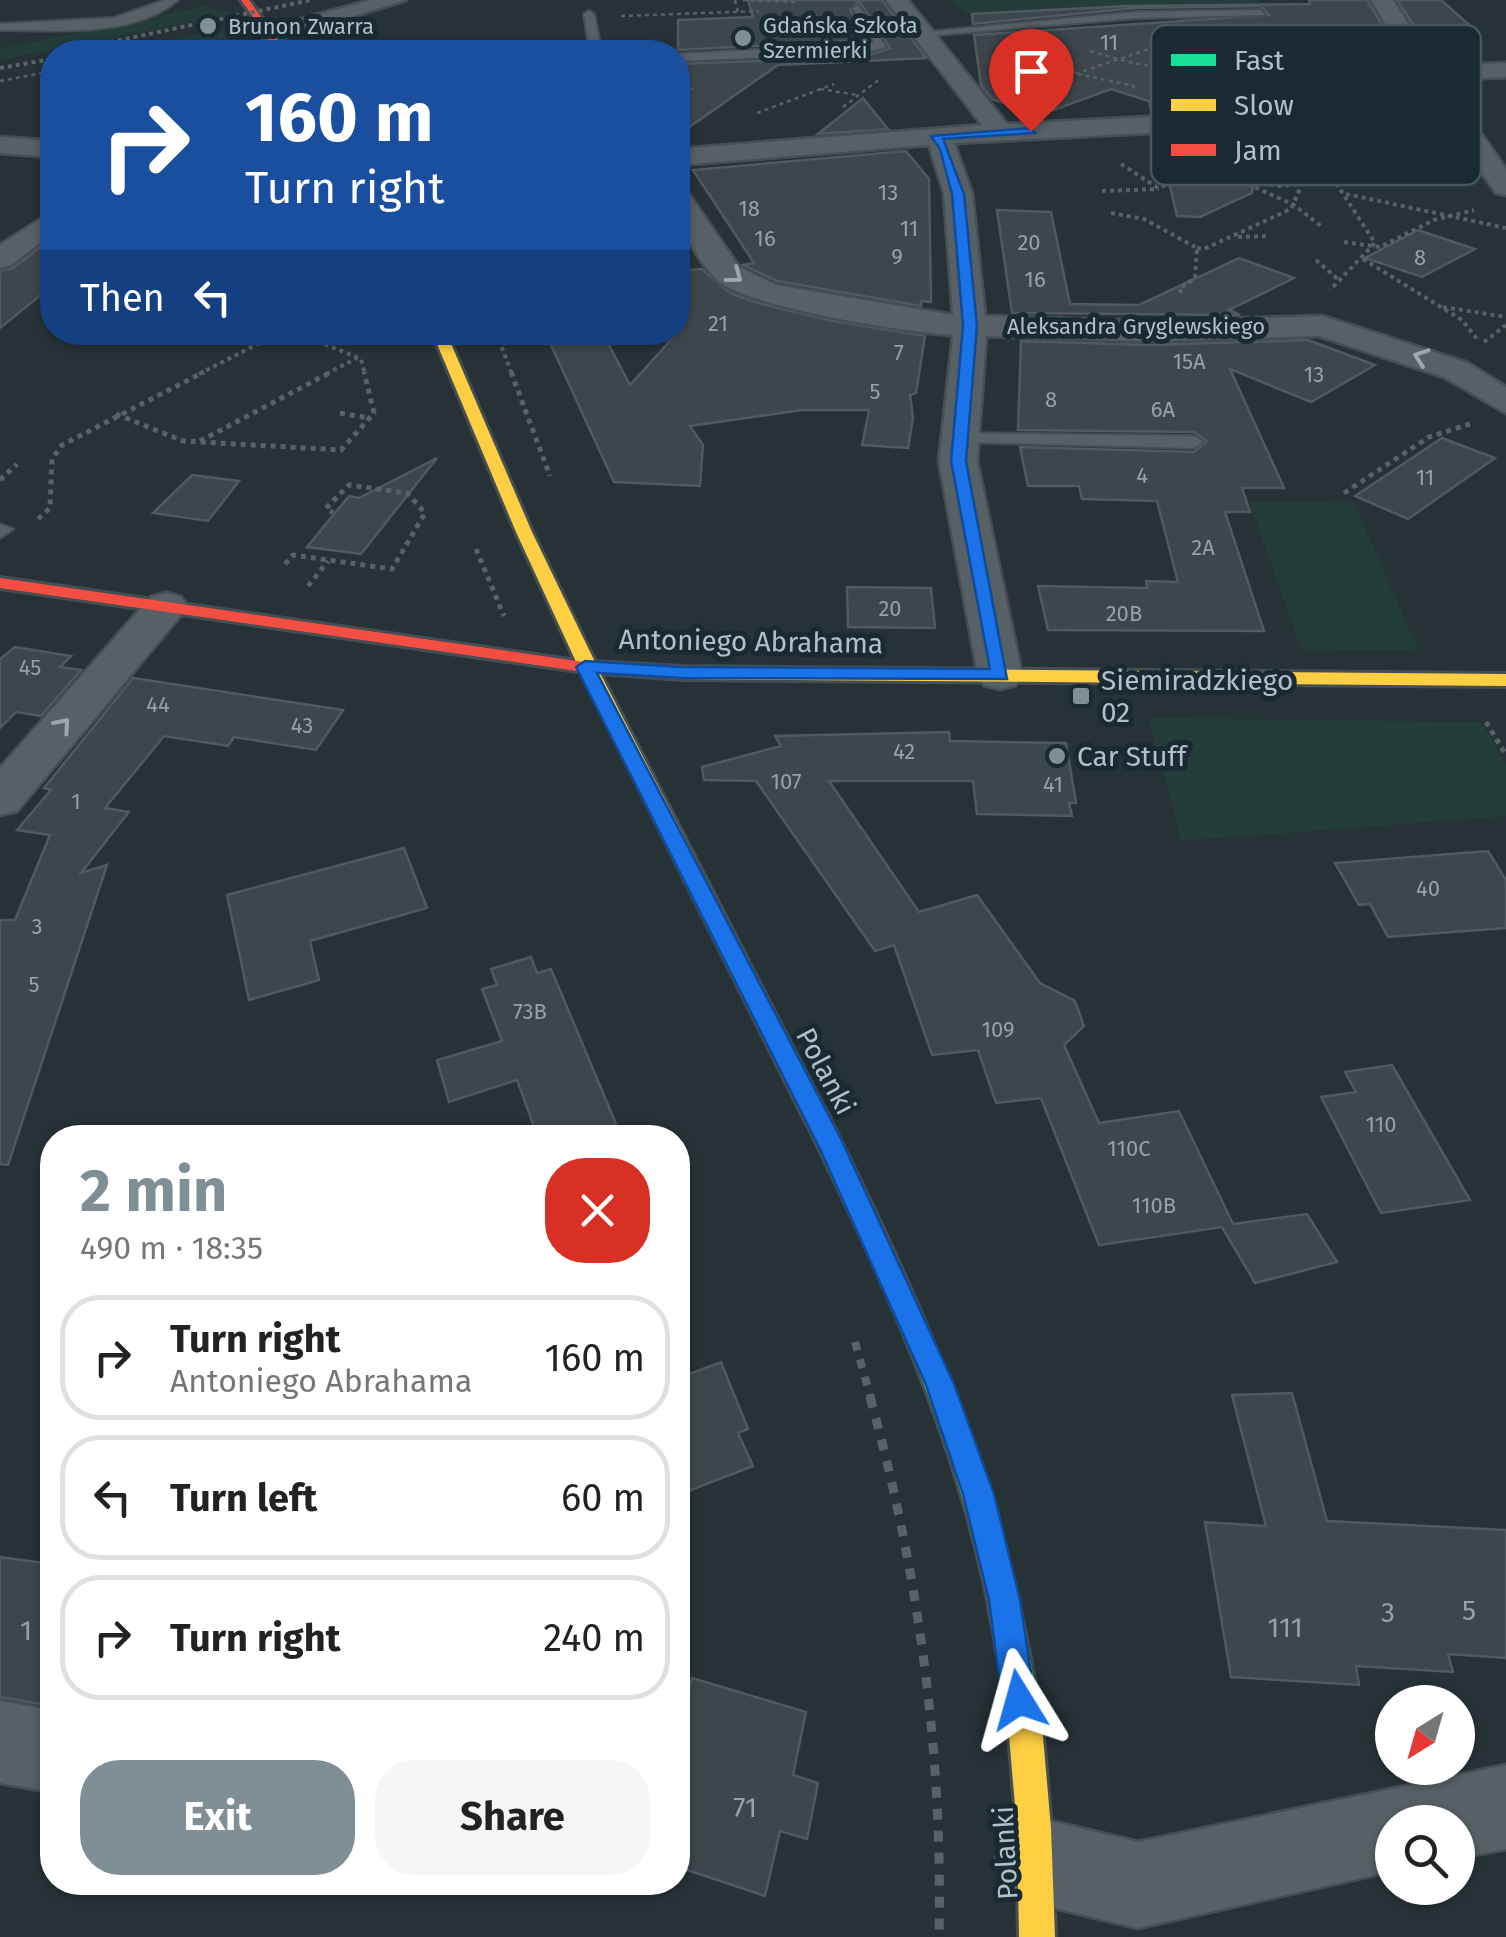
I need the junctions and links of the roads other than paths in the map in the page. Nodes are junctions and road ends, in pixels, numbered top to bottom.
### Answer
1 (172, 0) edge
2 (245, 0) edge
3 (395, 0) edge
4 (1382, 0) edge
5 (895, 5) edge
6 (870, 8) dead end
7 (1261, 13) dead end
8 (589, 15) road end
9 (1398, 25) edge
10 (0, 26) edge
11 (922, 33) junction
12 (272, 40) edge
13 (286, 40) edge
14 (594, 40) edge
15 (690, 57) edge
16 (1506, 70) edge
17 (1481, 71) edge
18 (1151, 126) edge
19 (1000, 132) junction
20 (936, 136) junction
21 (0, 145) edge
22 (40, 149) edge
23 (1481, 155) edge
24 (690, 156) edge
25 (1506, 186) edge
26 (690, 218) edge
27 (40, 230) edge
28 (0, 259) edge
29 (970, 326) junction
30 (444, 345) edge
31 (1506, 402) edge
32 (960, 437) junction
33 (1194, 442) dead end
34 (0, 582) edge
35 (166, 606) junction
36 (585, 667) junction
37 (1000, 675) junction
38 (1506, 680) edge
39 (0, 799) edge
40 (0, 1742) edge
41 (40, 1749) edge
42 (1506, 1807) edge
43 (1475, 1813) edge
44 (1375, 1833) edge
45 (1038, 1899) edge

1 - 10 lane
2 - 12 street
3 - 13 street
4 - 9 street
5 - 11 street
6 - 15 lane
7 - 11 lane
8 - 14 lane
11 - 19 street
16 - 17 street
18 - 19 street
19 - 20 street
20 - 24 street
20 - 29 street
21 - 22 street
23 - 25 street
26 -> 29 street, Aleksandra Gryglewskiego
27 - 28 street
31 -> 29 street, Aleksandra Gryglewskiego
29 - 32 street
30 - 36 street, Polanki
32 - 33 lane
32 - 37 street
34 - 35 street, Antoniego Abrahama
35 - 36 street, Antoniego Abrahama
39 -> 35 street
36 - 37 street, Antoniego Abrahama
36 - 45 street, Polanki
37 - 38 street, Antoniego Abrahama
40 - 41 street
42 - 43 street
44 - 45 street

